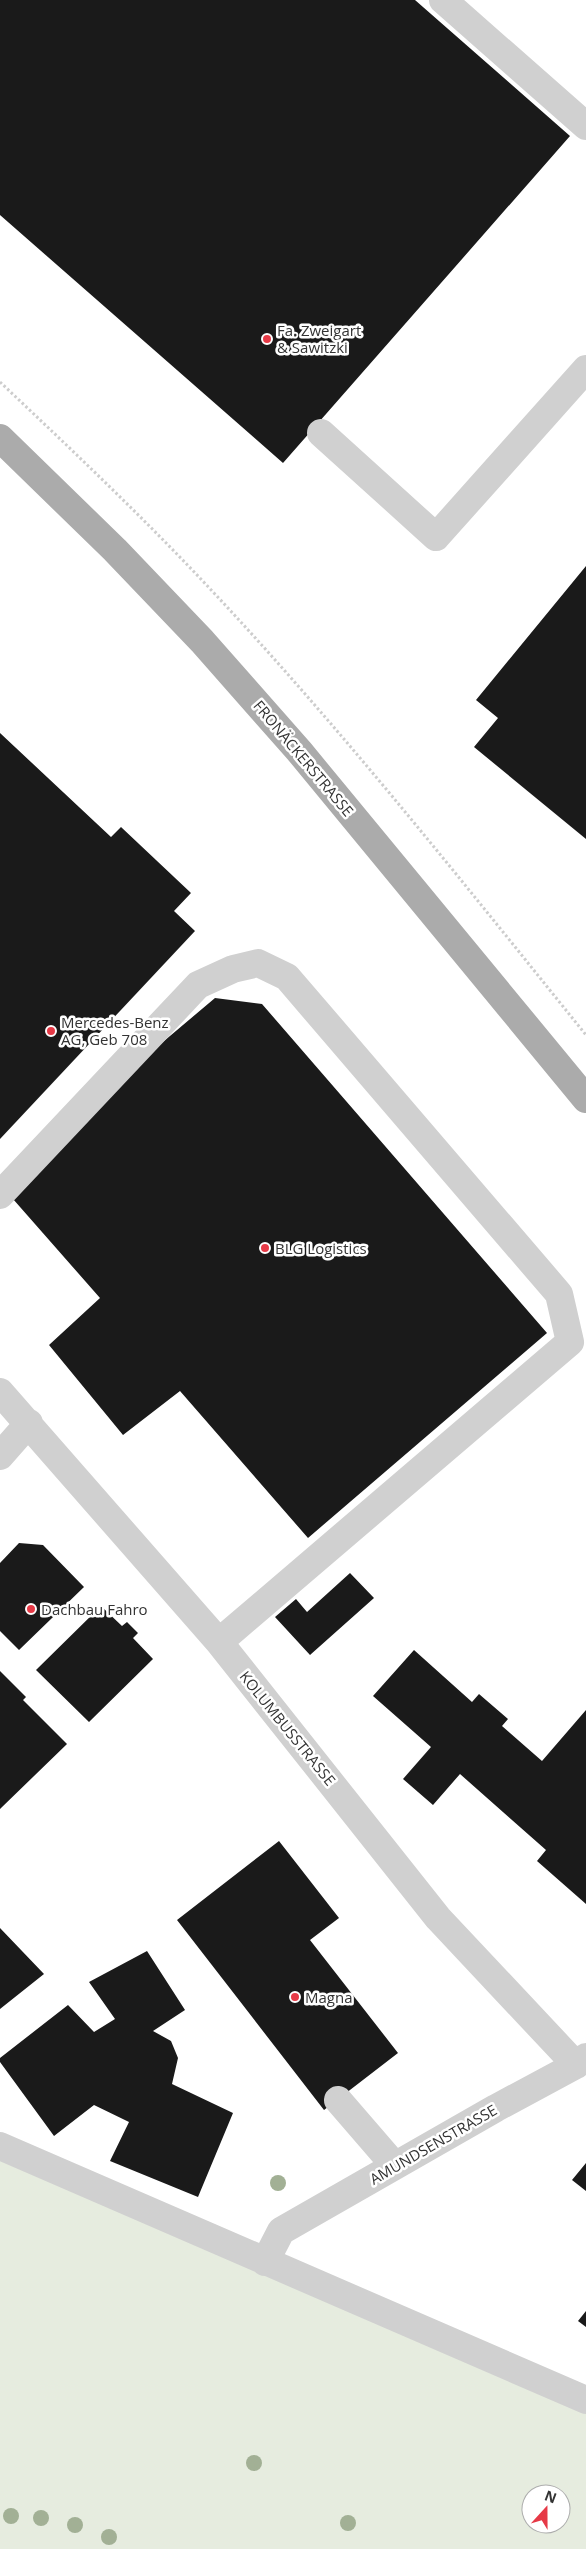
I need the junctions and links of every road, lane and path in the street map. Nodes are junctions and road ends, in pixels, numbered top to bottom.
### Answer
1 (443, 0) edge
2 (586, 126) edge
3 (586, 369) edge
4 (0, 382) edge
5 (321, 433) dead end
6 (0, 438) edge
7 (586, 1034) edge
8 (586, 1099) edge
9 (0, 1195) edge
10 (0, 1392) edge
11 (29, 1423) junction
12 (0, 1456) edge
13 (219, 1642) junction
14 (581, 2061) edge
15 (338, 2100) dead end
16 (0, 2146) edge
17 (395, 2166) junction
18 (264, 2262) junction
19 (586, 2400) edge

1 - 2 street
3 - 5 street
4 - 7 path
6 - 8 main road, FRONÄCKERSTRASSE
9 - 13 street
10 - 11 street, KOLUMBUSSTRASSE
11 - 12 street
11 - 13 street, KOLUMBUSSTRASSE
13 - 14 street, KOLUMBUSSTRASSE
14 - 17 street, AMUNDSENSTRASSE
15 - 17 street
16 - 18 street
17 - 18 street, AMUNDSENSTRASSE
18 - 19 street

